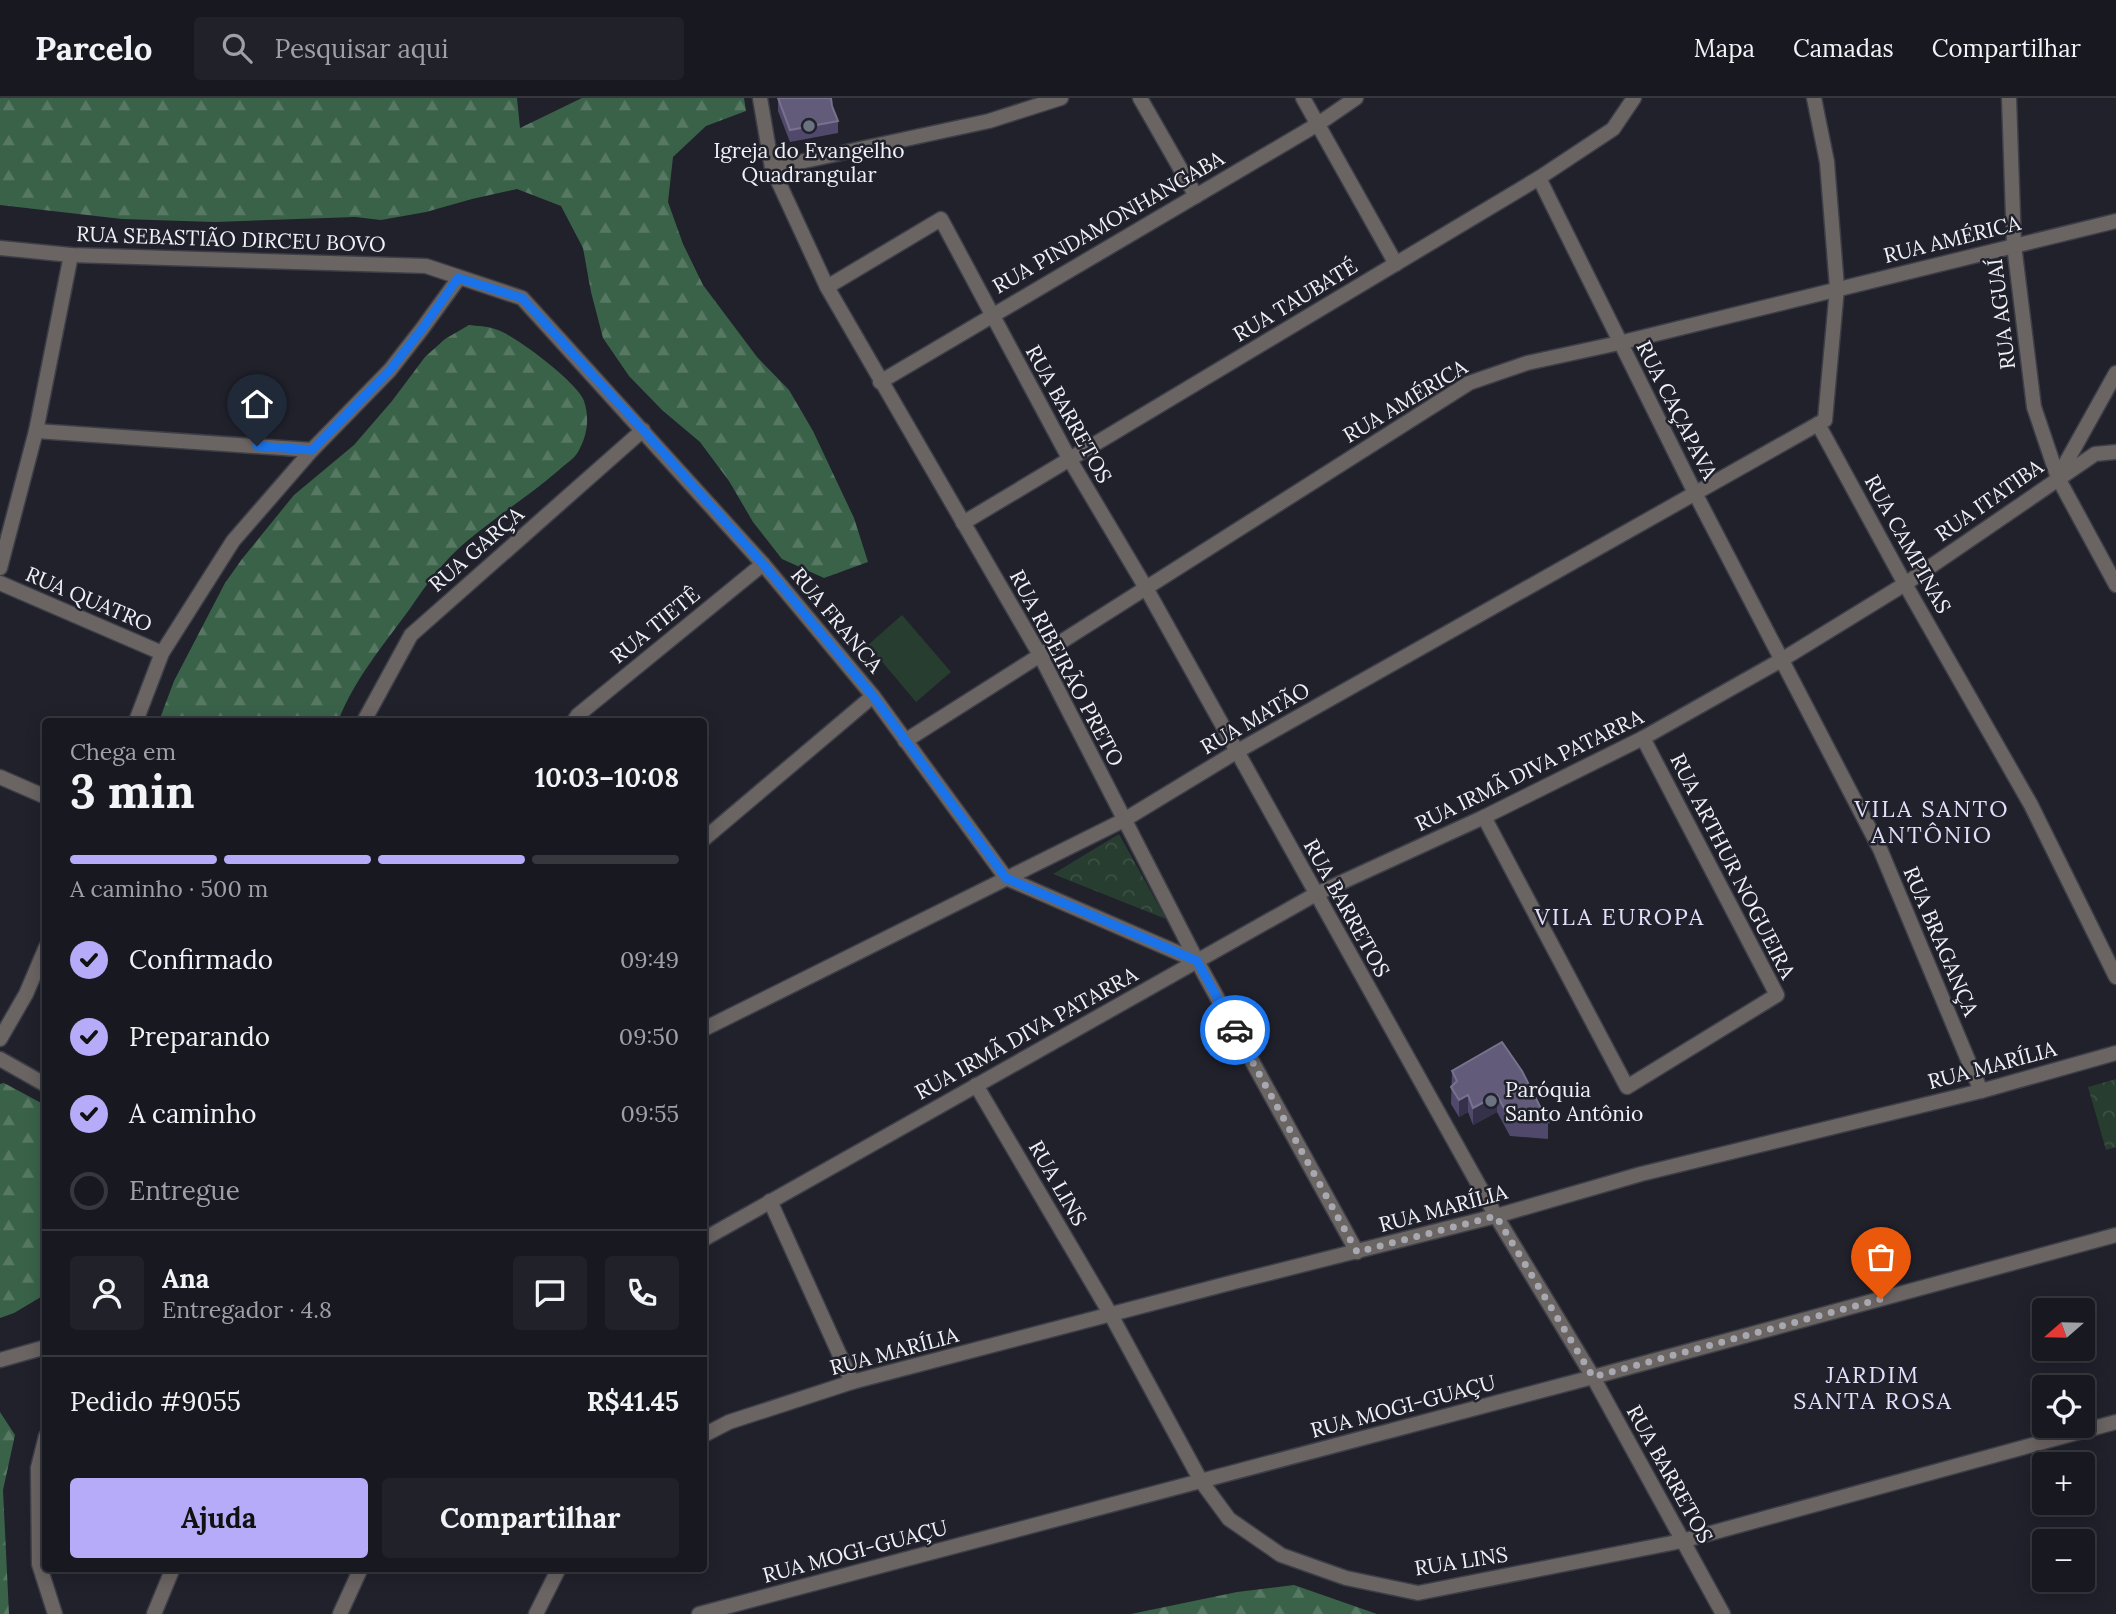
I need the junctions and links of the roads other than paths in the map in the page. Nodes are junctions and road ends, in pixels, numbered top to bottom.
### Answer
1 (760, 98) edge
2 (1060, 98) edge
3 (1140, 98) edge
4 (1303, 98) edge
5 (1356, 98) edge
6 (1634, 98) edge
7 (1814, 98) edge
8 (2009, 98) edge
9 (1318, 124) junction
10 (772, 168) junction
11 (1539, 178) junction
12 (1196, 196) junction
13 (2116, 221) edge
14 (2014, 245) junction
15 (0, 248) edge
16 (71, 255) junction
17 (1396, 264) junction
18 (458, 278) junction
19 (827, 287) junction
20 (1837, 288) junction
21 (990, 316) junction
22 (1619, 343) junction
23 (2116, 373) edge
24 (880, 382) junction
25 (1818, 424) junction
26 (643, 430) junction
27 (36, 431) junction
28 (312, 450) junction
29 (2116, 452) edge
30 (1070, 460) junction
31 (2058, 478) junction
32 (1696, 495) junction
33 (963, 523) junction
34 (763, 564) junction
35 (0, 568) edge
36 (0, 583) edge
37 (1905, 584) junction
38 (2116, 585) edge
39 (1146, 588) junction
40 (162, 653) junction
41 (1040, 655) junction
42 (1783, 659) junction
43 (873, 696) junction
44 (137, 718) edge
45 (366, 718) edge
46 (576, 718) edge
47 (1643, 738) junction
48 (905, 741) junction
49 (1236, 752) junction
50 (0, 777) edge
51 (42, 795) edge
52 (1484, 817) junction
53 (1124, 820) junction
54 (707, 836) edge
55 (1006, 878) junction
56 (1316, 894) junction
57 (42, 956) edge
58 (1197, 961) junction
59 (2116, 977) edge
60 (707, 1028) edge
61 (0, 1039) edge
62 (2116, 1053) edge
63 (0, 1059) edge
64 (42, 1083) edge
65 (976, 1085) junction
66 (1981, 1091) junction
67 (770, 1201) junction
68 (1496, 1216) junction
69 (2116, 1235) edge
70 (707, 1237) edge
71 (1357, 1252) junction
72 (1111, 1315) junction
73 (42, 1348) edge
74 (0, 1360) edge
75 (1593, 1377) junction
76 (852, 1382) junction
77 (2116, 1422) edge
78 (707, 1433) edge
79 (42, 1452) edge
80 (1201, 1481) junction
81 (1682, 1541) junction
82 (171, 1572) edge
83 (358, 1572) edge
84 (556, 1572) edge
85 (55, 1614) edge
86 (154, 1614) edge
87 (340, 1614) edge
88 (536, 1614) edge
89 (699, 1614) edge
90 (1723, 1614) edge

1 - 10 street, RUA RIBEIRÃO PRETO
2 - 10 street
3 - 12 street
4 - 9 street
5 - 9 street, RUA PINDAMONHANGABA
6 - 11 street, RUA TAUBATÉ
7 - 20 street
8 - 14 street, RUA AGUAÍ
9 - 12 street, RUA PINDAMONHANGABA
9 - 17 street
10 - 19 street, RUA RIBEIRÃO PRETO
11 - 17 street, RUA TAUBATÉ
11 - 22 street, RUA CAÇAPAVA
12 - 21 street, RUA PINDAMONHANGABA
13 - 14 street, RUA AMÉRICA
14 - 20 street, RUA AMÉRICA
14 - 31 street, RUA AGUAÍ
15 - 16 street, RUA SEBASTIÃO DIRCEU BOVO
16 - 18 street, RUA SEBASTIÃO DIRCEU BOVO
16 - 27 street
17 - 30 street, RUA TAUBATÉ
18 - 26 street, RUA FRANCA
18 - 28 street
19 - 21 street, RUA BARRETOS
19 - 24 street, RUA RIBEIRÃO PRETO
20 - 22 street, RUA AMÉRICA
20 - 25 street
21 - 24 street, RUA PINDAMONHANGABA
21 - 30 street, RUA BARRETOS
22 - 32 street, RUA CAÇAPAVA
22 - 39 street, RUA AMÉRICA
23 - 31 street
24 - 33 street, RUA RIBEIRÃO PRETO
25 - 32 street, RUA MATÃO
25 - 37 street, RUA CAMPINAS
26 - 34 street, RUA FRANCA
26 - 45 street, RUA GARÇA
27 - 28 street
27 - 35 street
28 - 40 street
29 - 31 street, RUA ITATIBA
30 - 33 street, RUA TAUBATÉ
30 - 39 street, RUA BARRETOS
31 - 37 street, RUA ITATIBA
31 - 38 street, RUA AGUAÍ
32 - 42 street, RUA CAÇAPAVA
32 - 49 street, RUA MATÃO
33 - 41 street, RUA RIBEIRÃO PRETO
34 - 43 street, RUA FRANCA
34 - 46 street, RUA TIETÊ
36 - 40 street, RUA QUATRO
37 - 42 street, RUA ITATIBA
37 - 59 street, RUA CAMPINAS
39 - 41 street, RUA AMÉRICA
39 - 49 street, RUA BARRETOS
40 - 44 street
41 - 48 street, RUA AMÉRICA
41 - 53 street, RUA RIBEIRÃO PRETO
42 - 47 street, RUA IRMÃ DIVA PATARRA
42 - 66 street, RUA BRAGANÇA
43 - 48 street, RUA FRANCA
43 - 54 street
47 - 52 street, RUA IRMÃ DIVA PATARRA
47 - 52 street, RUA ARTHUR NOGUEIRA
48 - 55 street, RUA FRANCA
49 - 53 street, RUA MATÃO
49 - 56 street, RUA BARRETOS
50 - 51 street
52 - 56 street, RUA IRMÃ DIVA PATARRA
53 - 55 street, RUA MATÃO
53 - 58 street, RUA RIBEIRÃO PRETO
55 - 58 street
55 - 60 street, RUA MATÃO
56 - 58 street, RUA IRMÃ DIVA PATARRA
56 - 68 street, RUA BARRETOS
57 - 61 street
58 - 65 street, RUA IRMÃ DIVA PATARRA
58 - 71 street, RUA RIBEIRÃO PRETO
62 - 66 street, RUA MARÍLIA
63 - 64 street
65 - 67 street, RUA IRMÃ DIVA PATARRA
65 - 72 street, RUA LINS
66 - 68 street, RUA MARÍLIA
67 - 70 street, RUA IRMÃ DIVA PATARRA
67 - 76 street
68 - 71 street, RUA MARÍLIA
68 - 75 street, RUA BARRETOS
69 - 75 street, RUA MOGI-GUAÇU
71 - 72 street, RUA MARÍLIA
72 - 76 street, RUA MARÍLIA
72 - 80 street, RUA LINS
73 - 74 street
75 - 80 street, RUA MOGI-GUAÇU
75 - 81 street, RUA BARRETOS
76 - 78 street, RUA MARÍLIA
77 - 81 street, RUA LINS
79 - 85 street
80 - 81 street, RUA LINS
80 - 89 street, RUA MOGI-GUAÇU
81 - 90 street, RUA BARRETOS
82 - 86 street
83 - 87 street
84 - 88 street

